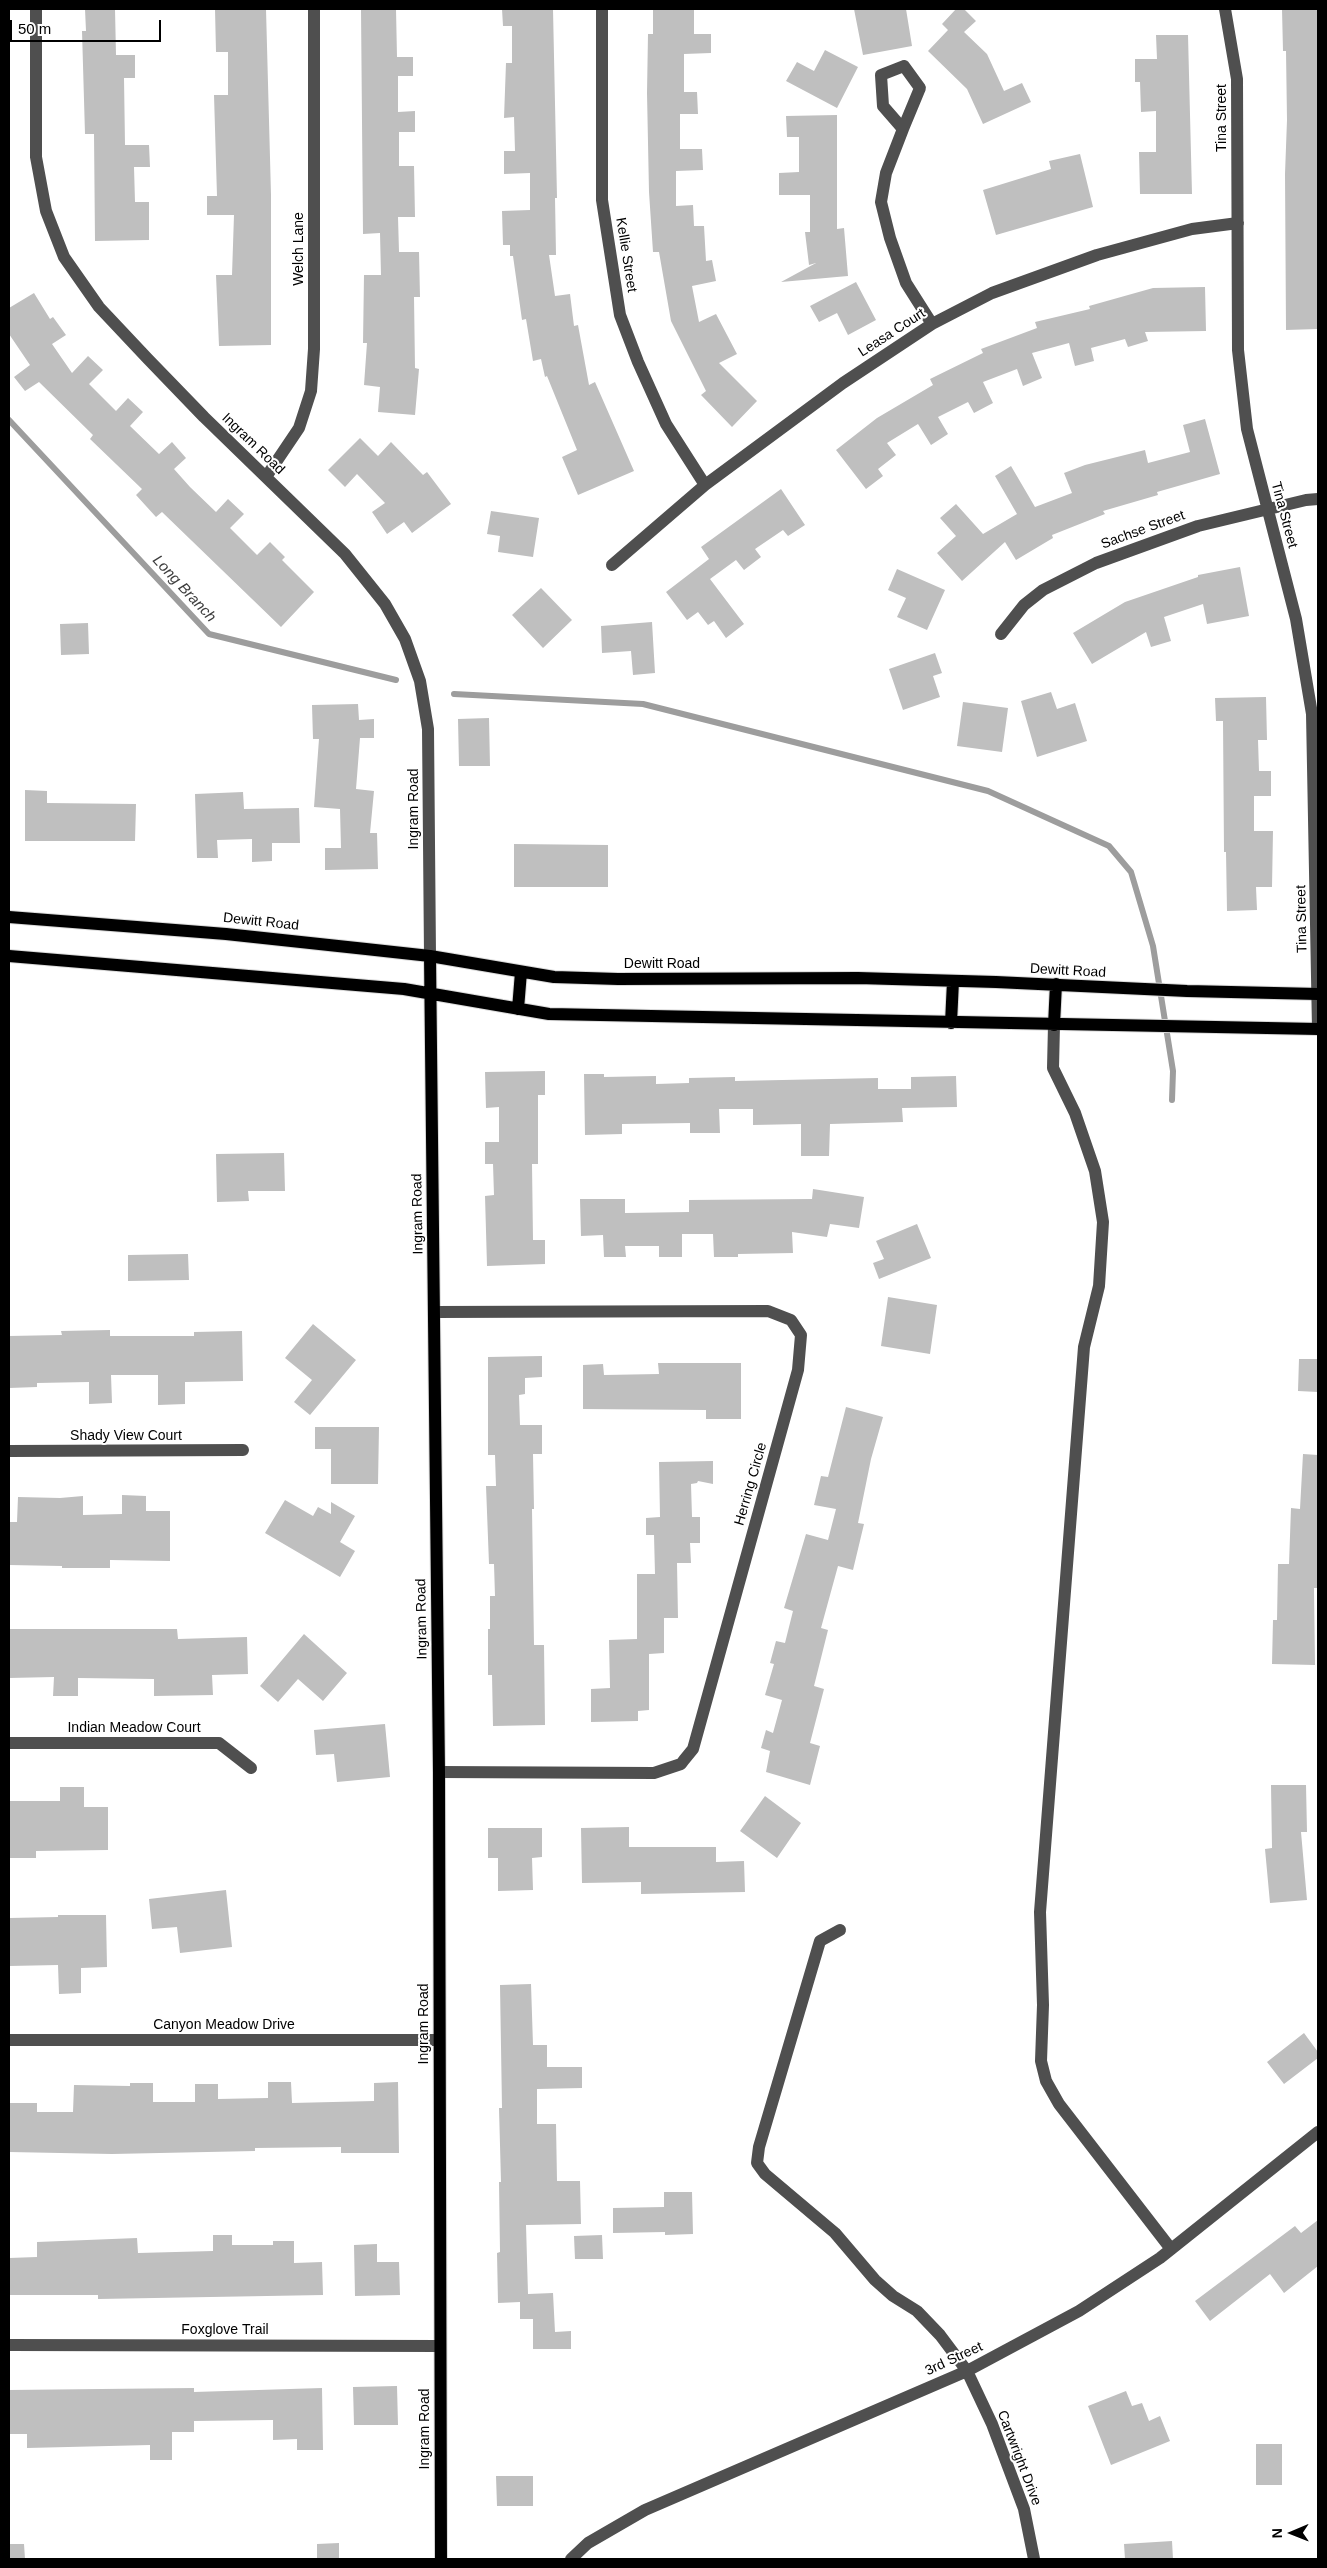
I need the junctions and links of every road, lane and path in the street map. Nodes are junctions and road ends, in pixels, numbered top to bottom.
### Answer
1 (36, 9) edge
2 (314, 9) edge
3 (602, 9) edge
4 (1225, 9) edge
5 (902, 129) junction
6 (1238, 223) junction
7 (932, 324) junction
8 (266, 477) junction
9 (704, 485) junction
10 (1318, 500) edge
11 (1266, 509) junction
12 (612, 565) dead end
13 (1001, 634) dead end
14 (9, 917) edge
15 (9, 956) edge
16 (430, 956) junction
17 (521, 972) junction
18 (953, 980) junction
19 (1056, 984) junction
20 (430, 994) junction
21 (1318, 994) edge
22 (518, 1009) junction
23 (951, 1023) junction
24 (1054, 1025) junction
25 (1318, 1029) edge
26 (434, 1312) junction
27 (243, 1450) dead end
28 (9, 1451) edge
29 (9, 1743) edge
30 (251, 1768) dead end
31 (438, 1772) junction
32 (840, 1930) dead end
33 (9, 2040) edge
34 (439, 2040) junction
35 (1318, 2132) edge
36 (1170, 2249) junction
37 (9, 2345) edge
38 (440, 2346) junction
39 (967, 2371) junction
40 (441, 2559) edge
41 (571, 2559) edge
42 (1034, 2559) edge

1 - 8 street, Ingram Road
2 - 8 street, Welch Lane
3 - 9 street, Kellie Street
4 - 6 street, Tina Street
5 - 5 street
5 - 7 street
6 - 7 street, Leasa Court
6 - 11 street, Tina Street
7 - 9 street, Leasa Court
8 - 16 street, Ingram Road
9 - 12 street, Leasa Court
10 - 11 street, Sachse Street
11 - 13 street, Sachse Street
11 - 21 street, Tina Street
14 - 16 main road, Dewitt Road
15 - 20 main road
16 - 17 main road, Dewitt Road
16 - 20 main road, Ingram Road
17 - 18 main road, Dewitt Road
17 - 22 main road
18 - 19 main road, Dewitt Road
18 - 23 main road
19 - 21 main road, Dewitt Road
19 - 24 main road
20 - 22 main road
20 - 26 main road, Ingram Road
21 - 25 street, Tina Street
22 - 23 main road
23 - 24 main road
24 - 25 main road
24 - 36 street
26 - 31 main road, Ingram Road
26 - 31 street, Herring Circle
27 - 28 street, Shady View Court
29 - 30 street, Indian Meadow Court
31 - 34 main road, Ingram Road
32 - 39 street, Cartwright Drive
33 - 34 street, Canyon Meadow Drive
34 - 38 main road, Ingram Road
35 - 36 street, 3rd Street
36 - 39 street, 3rd Street
37 - 38 street, Foxglove Trail
38 - 40 main road, Ingram Road
39 - 41 street, 3rd Street
39 - 42 street, Cartwright Drive

